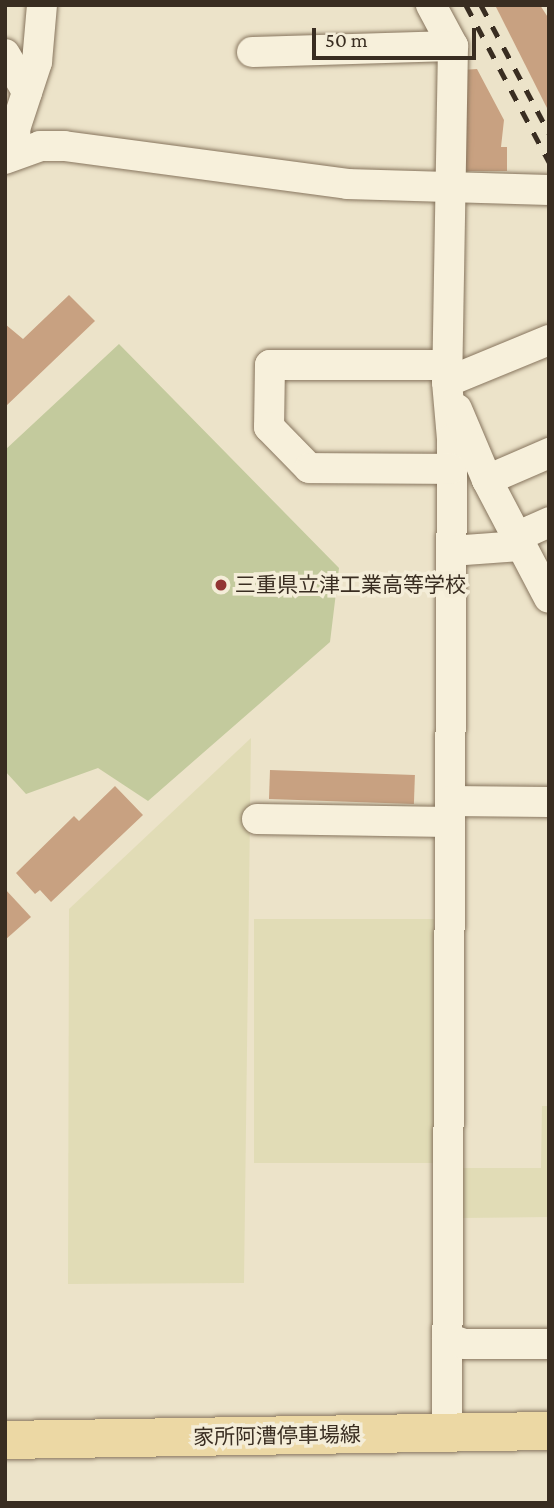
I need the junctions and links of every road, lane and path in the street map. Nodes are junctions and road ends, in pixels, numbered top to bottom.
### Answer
1 (42, 5) edge
2 (431, 5) edge
3 (453, 46) junction
4 (252, 52) dead end
5 (5, 54) edge
6 (27, 92) junction
7 (11, 156) edge
8 (449, 187) junction
9 (549, 190) edge
10 (549, 340) edge
11 (447, 374) junction
12 (549, 453) edge
13 (451, 469) junction
14 (487, 480) junction
15 (549, 522) edge
16 (518, 542) junction
17 (451, 551) junction
18 (549, 598) edge
19 (549, 802) edge
20 (450, 811) junction
21 (257, 819) dead end
22 (447, 1338) junction
23 (549, 1344) edge
24 (549, 1431) edge
25 (447, 1434) junction
26 (5, 1440) edge

1 - 6 street
2 - 3 street
3 - 4 street
3 - 8 street
5 - 6 street
6 - 7 street
7 - 8 street
8 - 9 street
8 - 11 street
10 - 11 street
11 - 13 street
11 - 13 street
11 - 14 street
12 - 14 street
13 - 17 street
14 - 16 street
15 - 16 street
16 - 17 street
16 - 18 street
17 - 20 street
19 - 20 street
20 - 21 street
20 - 22 street
22 - 23 street
22 - 25 street
24 - 25 main road, 家所阿漕停車場線
25 - 26 main road, 家所阿漕停車場線

